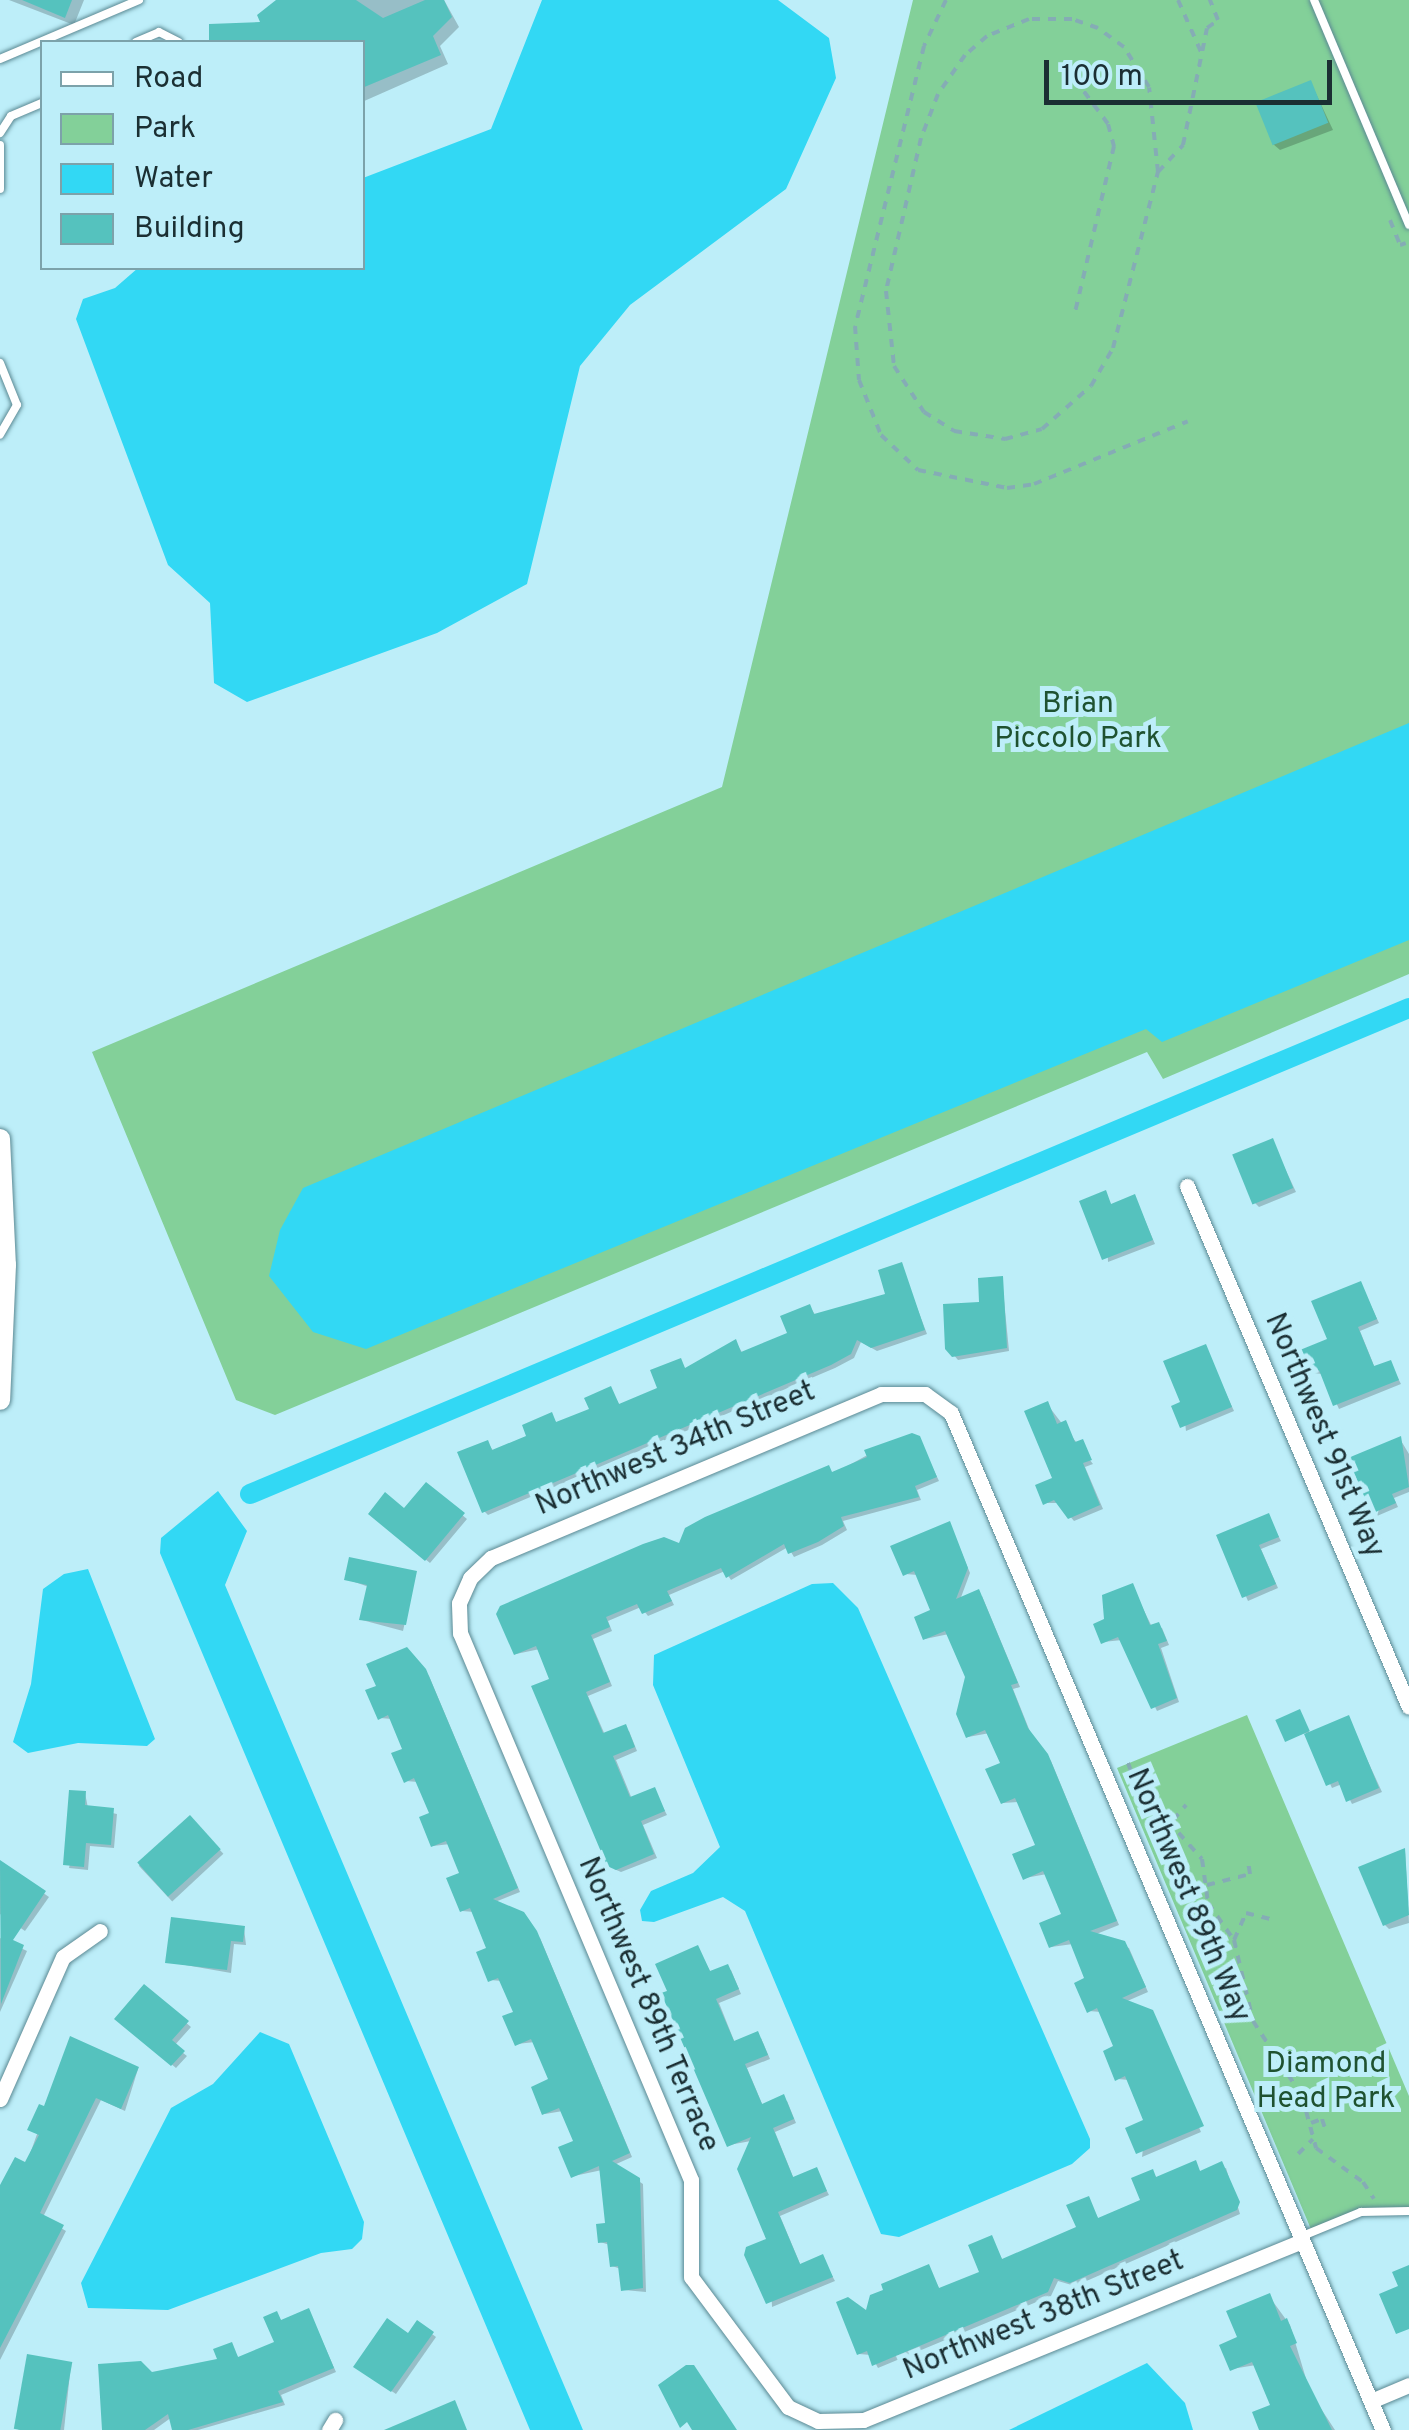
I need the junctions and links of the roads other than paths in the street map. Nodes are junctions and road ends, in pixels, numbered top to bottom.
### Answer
1 (138, 0) edge
2 (1314, 0) edge
3 (44, 40) edge
4 (141, 40) edge
5 (175, 40) edge
6 (40, 42) edge
7 (0, 59) edge
8 (40, 104) edge
9 (0, 133) edge
10 (0, 145) edge
11 (0, 189) edge
12 (1409, 226) edge
13 (0, 363) edge
14 (0, 434) edge
15 (0, 1139) edge
16 (1187, 1186) dead end
17 (925, 1394) joint
18 (0, 1400) edge
19 (462, 1591) joint
20 (1409, 1707) edge
21 (100, 1931) dead end
22 (0, 2100) edge
23 (1409, 2211) edge
24 (1301, 2239) junction
25 (1409, 2384) edge
26 (1371, 2400) junction
27 (804, 2416) joint
28 (1383, 2430) edge

1 - 3 lane
2 - 12 lane
4 - 5 lane
6 - 7 lane
8 - 9 lane
10 - 11 lane
13 - 14 lane
15 - 18 main road
16 - 20 street, Northwest 91st Way
17 - 19 street, Northwest 34th Street
17 - 24 street, Northwest 89th Way
19 - 27 street, Northwest 89th Terrace
21 - 22 street
23 - 24 lane
24 - 26 street, Northwest 89th Way
24 - 27 street, Northwest 38th Street
25 - 26 street
26 - 28 street, Northwest 89th Way

